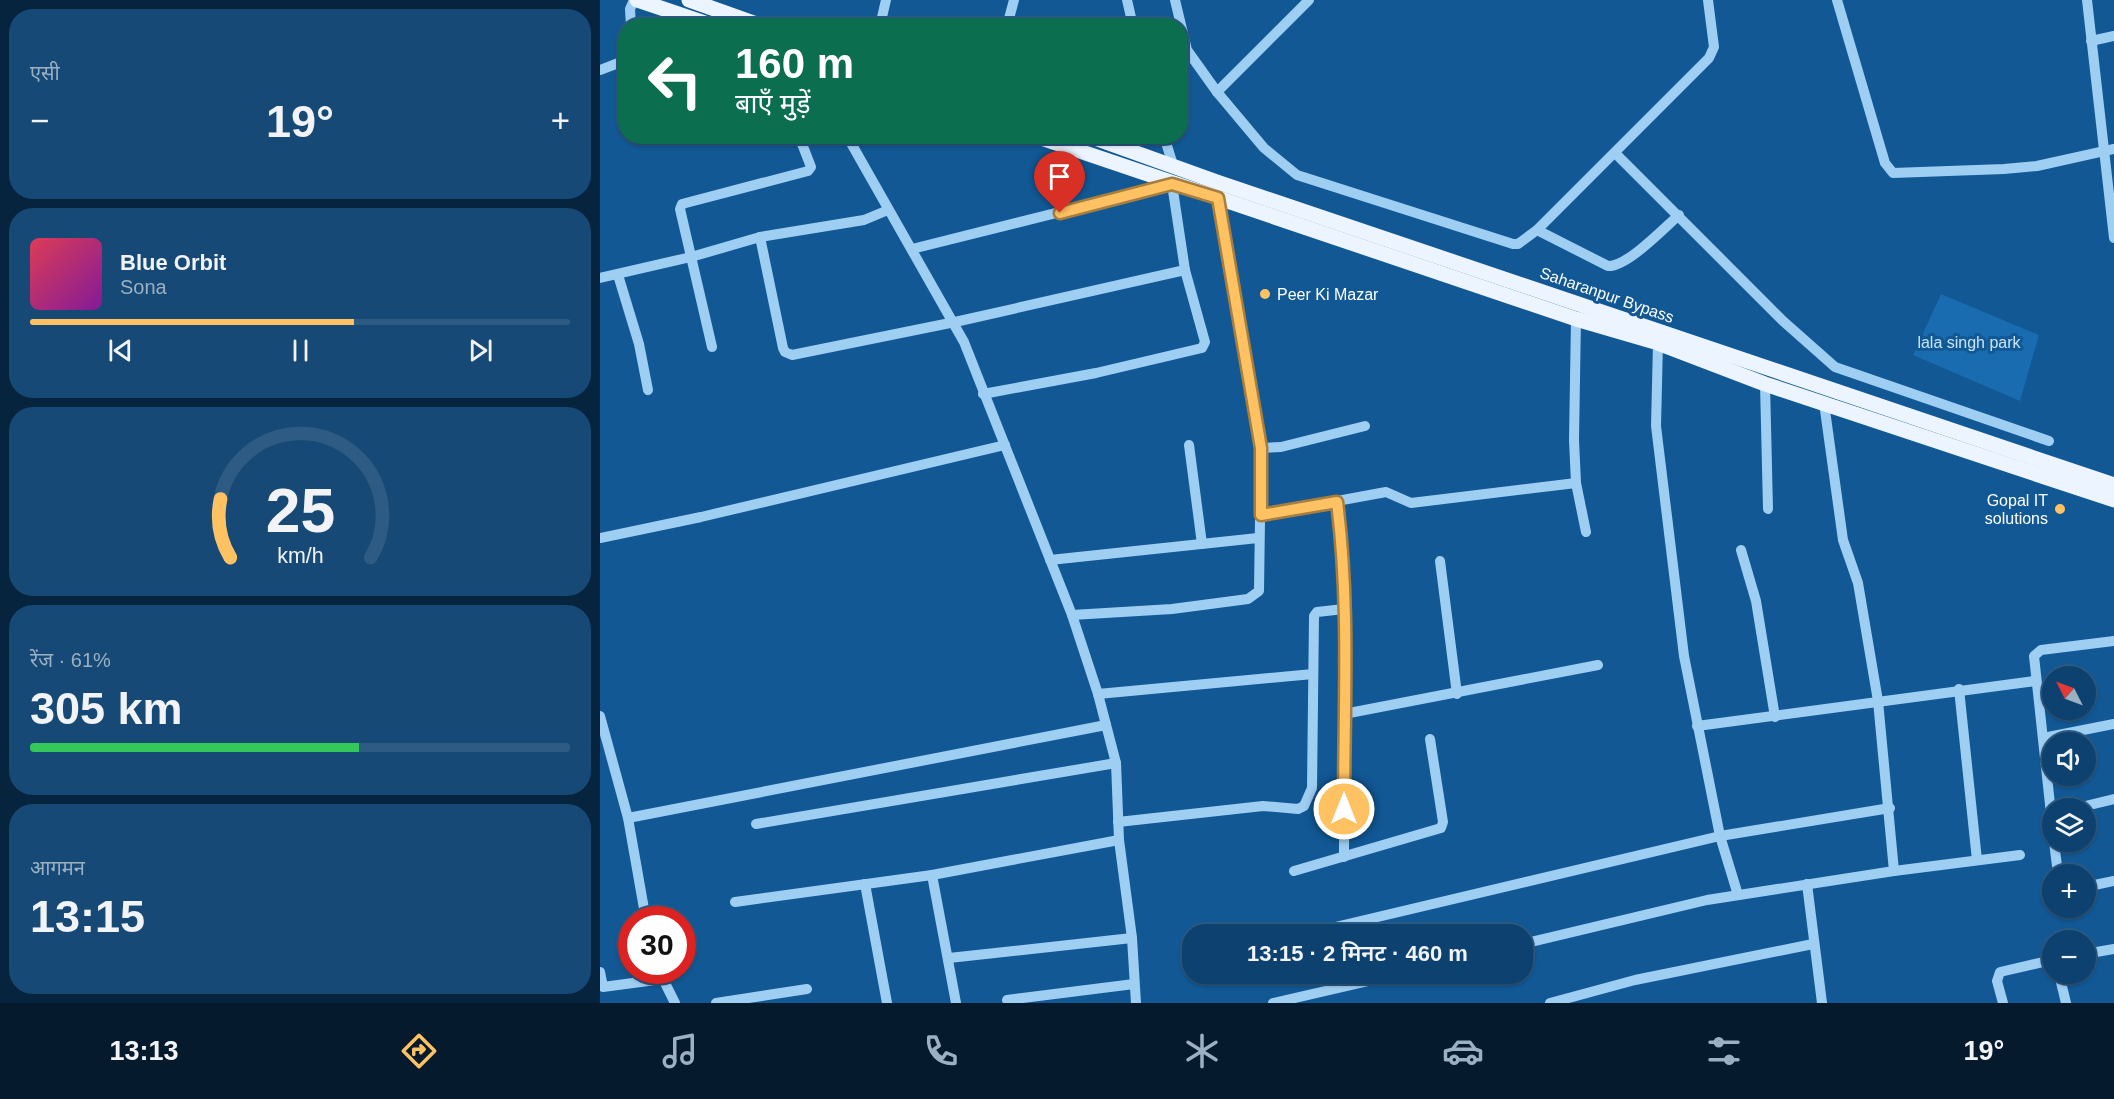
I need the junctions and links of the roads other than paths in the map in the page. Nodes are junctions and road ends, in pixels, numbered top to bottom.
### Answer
1 (638, 0) edge
2 (689, 0) edge
3 (886, 0) edge
4 (1014, 0) edge
5 (1126, 0) edge
6 (1175, 0) edge
7 (1309, 0) edge
8 (1708, 0) edge
9 (1837, 0) edge
10 (2086, 0) edge
11 (630, 18) edge
12 (691, 18) edge
13 (740, 18) edge
14 (882, 18) edge
15 (1009, 18) edge
16 (1131, 18) edge
17 (1179, 18) edge
18 (2114, 36) edge
19 (2091, 40) junction
20 (1188, 51) edge
21 (618, 63) edge
22 (600, 70) edge
23 (1217, 92) junction
24 (802, 144) edge
25 (851, 144) edge
26 (1058, 144) edge
27 (1112, 144) edge
28 (1166, 144) edge
29 (2109, 150) edge
30 (1615, 153) junction
31 (1173, 165) junction
32 (1172, 184) junction
33 (1218, 198) junction
34 (888, 210) junction
35 (1679, 215) junction
36 (1537, 230) junction
37 (760, 237) junction
38 (2114, 238) edge
39 (912, 249) junction
40 (691, 257) junction
41 (1185, 270) junction
42 (618, 274) junction
43 (600, 278) edge
44 (1575, 319) junction
45 (955, 322) junction
46 (1658, 343) junction
47 (712, 347) dead end
48 (1765, 384) junction
49 (648, 390) dead end
50 (983, 394) junction
51 (1824, 403) junction
52 (1365, 426) dead end
53 (2049, 441) dead end
54 (1005, 444) junction
55 (1189, 445) dead end
56 (1261, 448) junction
57 (1576, 483) junction
58 (2114, 485) edge
59 (2114, 500) edge
60 (1337, 502) junction
61 (1768, 509) dead end
62 (1261, 515) junction
63 (1586, 531) dead end
64 (600, 538) edge
65 (1258, 538) junction
66 (1202, 544) junction
67 (1741, 550) dead end
68 (1050, 560) junction
69 (1440, 561) dead end
70 (1344, 609) junction
71 (1072, 615) junction
72 (2114, 641) edge
73 (1598, 665) dead end
74 (1313, 674) junction
75 (2035, 681) junction
76 (1959, 689) junction
77 (1098, 694) junction
78 (1457, 694) junction
79 (1878, 701) junction
80 (1344, 714) junction
81 (600, 716) edge
82 (1775, 717) junction
83 (2114, 724) edge
84 (1106, 725) junction
85 (1697, 726) junction
86 (2042, 732) edge
87 (2073, 732) edge
88 (1430, 739) dead end
89 (1116, 763) junction
90 (2114, 798) edge
91 (2096, 803) edge
92 (1890, 808) junction
93 (628, 818) junction
94 (1118, 822) junction
95 (756, 824) dead end
96 (1720, 836) junction
97 (1119, 840) junction
98 (2020, 855) dead end
99 (1344, 857) junction
100 (1977, 860) junction
101 (1294, 871) dead end
102 (1894, 871) junction
103 (932, 875) junction
104 (2114, 881) edge
105 (865, 884) junction
106 (1807, 884) junction
107 (2096, 885) edge
108 (1738, 895) junction
109 (735, 902) dead end
110 (643, 906) edge
111 (1348, 924) edge
112 (1132, 938) junction
113 (1533, 941) edge
114 (1813, 944) junction
115 (2114, 949) edge
116 (2096, 952) edge
117 (948, 958) junction
118 (2042, 962) edge
119 (600, 972) edge
120 (618, 984) edge
121 (667, 984) edge
122 (1134, 984) junction
123 (1356, 984) edge
124 (2061, 984) edge
125 (602, 988) edge
126 (807, 989) dead end
127 (1007, 1000) dead end
128 (675, 1003) edge
129 (716, 1003) edge
130 (887, 1003) edge
131 (957, 1003) edge
132 (1136, 1003) edge
133 (1273, 1003) edge
134 (1550, 1003) edge
135 (1822, 1003) edge
136 (2003, 1003) edge
137 (2066, 1003) edge

1 - 11 street
1 - 12 main road
2 - 13 main road
3 - 14 street
4 - 15 street
5 - 16 street
6 - 17 street
7 - 23 street
8 - 30 street
9 - 29 street
10 - 19 street
18 - 19 street
19 - 29 street
20 - 23 street
21 - 22 street
23 - 36 street
24 - 40 street
25 - 34 street
26 - 32 main road
27 - 31 main road, Saharanpur Bypass
28 - 31 street
29 - 38 street
30 - 35 street
30 - 36 street
31 - 58 main road, Saharanpur Bypass
32 - 33 main road
32 - 39 street
32 - 41 street
33 - 44 main road
33 - 56 street
34 - 37 street
34 - 39 street
35 - 36 street
35 - 53 street
37 - 40 street
37 - 45 street
39 - 45 street
40 - 42 street
40 - 47 street
41 - 45 street
41 - 50 street
42 - 43 street
42 - 49 street
44 - 46 main road
44 - 57 street
45 - 50 street
46 - 48 main road
46 - 85 street
48 - 51 main road
48 - 61 street
50 - 54 street
51 - 59 main road
51 - 79 street
52 - 56 street
54 - 64 street
54 - 68 street
55 - 66 street
56 - 62 street
57 - 60 street
57 - 63 street
60 - 62 street
60 - 70 street
62 - 65 street
65 - 66 street
65 - 71 street
66 - 68 street
67 - 82 street
68 - 71 street
69 - 78 street
70 - 74 street
70 - 80 street
71 - 77 street
72 - 75 street
73 - 78 street
74 - 77 street
74 - 94 street
75 - 76 street
75 - 86 street
76 - 79 street
76 - 100 street
77 - 84 street
78 - 80 street
79 - 82 street
79 - 92 street
80 - 99 street
81 - 93 street
82 - 85 street
83 - 87 street
84 - 89 street
84 - 93 street
85 - 96 street
88 - 99 street
89 - 94 street
89 - 95 street
90 - 91 street
92 - 96 street
92 - 102 street
93 - 110 street
94 - 97 street
96 - 108 street
96 - 111 street
97 - 103 street
97 - 112 street
98 - 100 street
99 - 101 street
100 - 102 street
102 - 106 street
103 - 105 street
103 - 117 street
104 - 107 street
105 - 109 street
105 - 130 street
106 - 108 street
106 - 114 street
108 - 113 street
112 - 117 street
112 - 122 street
114 - 134 street
114 - 135 street
115 - 116 street
117 - 131 street
118 - 136 street
119 - 125 street
120 - 125 street
121 - 128 street
122 - 127 street
122 - 132 street
123 - 133 street
124 - 137 street
126 - 129 street

